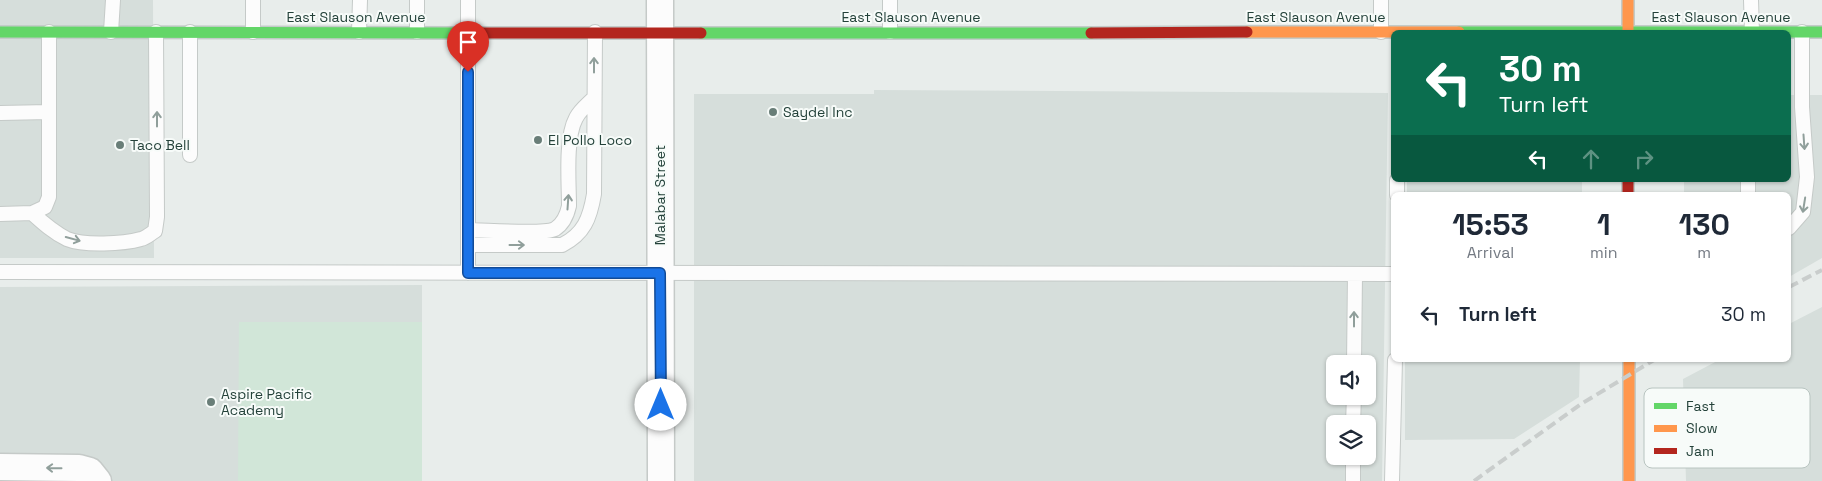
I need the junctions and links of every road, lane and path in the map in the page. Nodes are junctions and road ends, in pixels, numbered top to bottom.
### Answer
1 (113, 0) edge
2 (253, 0) edge
3 (360, 0) edge
4 (417, 0) edge
5 (468, 0) edge
6 (660, 0) edge
7 (890, 0) edge
8 (1381, 0) edge
9 (1628, 0) edge
10 (1751, 0) edge
11 (1628, 30) edge
12 (1752, 30) edge
13 (0, 32) edge
14 (49, 32) junction
15 (111, 32) junction
16 (156, 32) junction
17 (190, 32) junction
18 (253, 32) junction
19 (359, 32) junction
20 (417, 32) junction
21 (468, 32) junction
22 (595, 32) junction
23 (890, 32) junction
24 (1381, 32) junction
25 (1391, 32) edge
26 (1791, 32) edge
27 (1802, 32) junction
28 (1822, 32) edge
29 (660, 33) junction
30 (594, 98) junction
31 (1795, 106) edge
32 (0, 112) edge
33 (49, 112) junction
34 (190, 155) dead end
35 (32, 213) junction
36 (0, 214) edge
37 (1791, 226) edge
38 (468, 230) junction
39 (468, 245) junction
40 (0, 272) edge
41 (468, 273) junction
42 (660, 273) junction
43 (1354, 274) junction
44 (1391, 274) edge
45 (1354, 355) edge
46 (1395, 362) edge
47 (1629, 362) edge
48 (1353, 465) edge
49 (0, 467) edge
50 (98, 481) edge
51 (661, 481) edge
52 (1353, 481) edge
53 (1392, 481) edge
54 (1629, 481) edge

1 - 15 lane
2 - 18 lane
3 - 19 lane
4 - 20 lane
5 - 21 lane
6 - 29 street, Malabar Street
7 - 23 lane
8 - 24 lane
9 - 11 main road
10 - 12 lane
13 - 14 main road, East Slauson Avenue
14 - 15 main road, East Slauson Avenue
14 - 33 lane
15 - 16 main road, East Slauson Avenue
16 - 17 main road, East Slauson Avenue
35 -> 16 lane
17 - 18 main road, East Slauson Avenue
17 - 34 lane
18 - 19 main road, East Slauson Avenue
19 - 20 main road, East Slauson Avenue
20 - 21 main road, East Slauson Avenue
21 - 22 main road, East Slauson Avenue
21 - 38 lane
22 - 29 main road, East Slauson Avenue
30 -> 22 lane
23 - 24 main road, East Slauson Avenue
23 - 29 main road, East Slauson Avenue
24 - 25 main road, East Slauson Avenue
26 - 27 main road, East Slauson Avenue
27 - 28 main road, East Slauson Avenue
27 - 31 lane
29 - 42 street, Malabar Street
38 -> 30 lane
39 -> 30 lane
31 -> 37 lane
32 - 33 lane
33 - 35 lane
35 - 36 lane
38 - 39 lane
39 - 41 lane
40 - 41 lane
41 - 42 lane
42 - 43 lane
42 - 51 street, Malabar Street
43 - 44 lane
45 -> 43 lane
46 - 53 lane
47 - 54 main road
48 - 52 lane
50 -> 49 street

